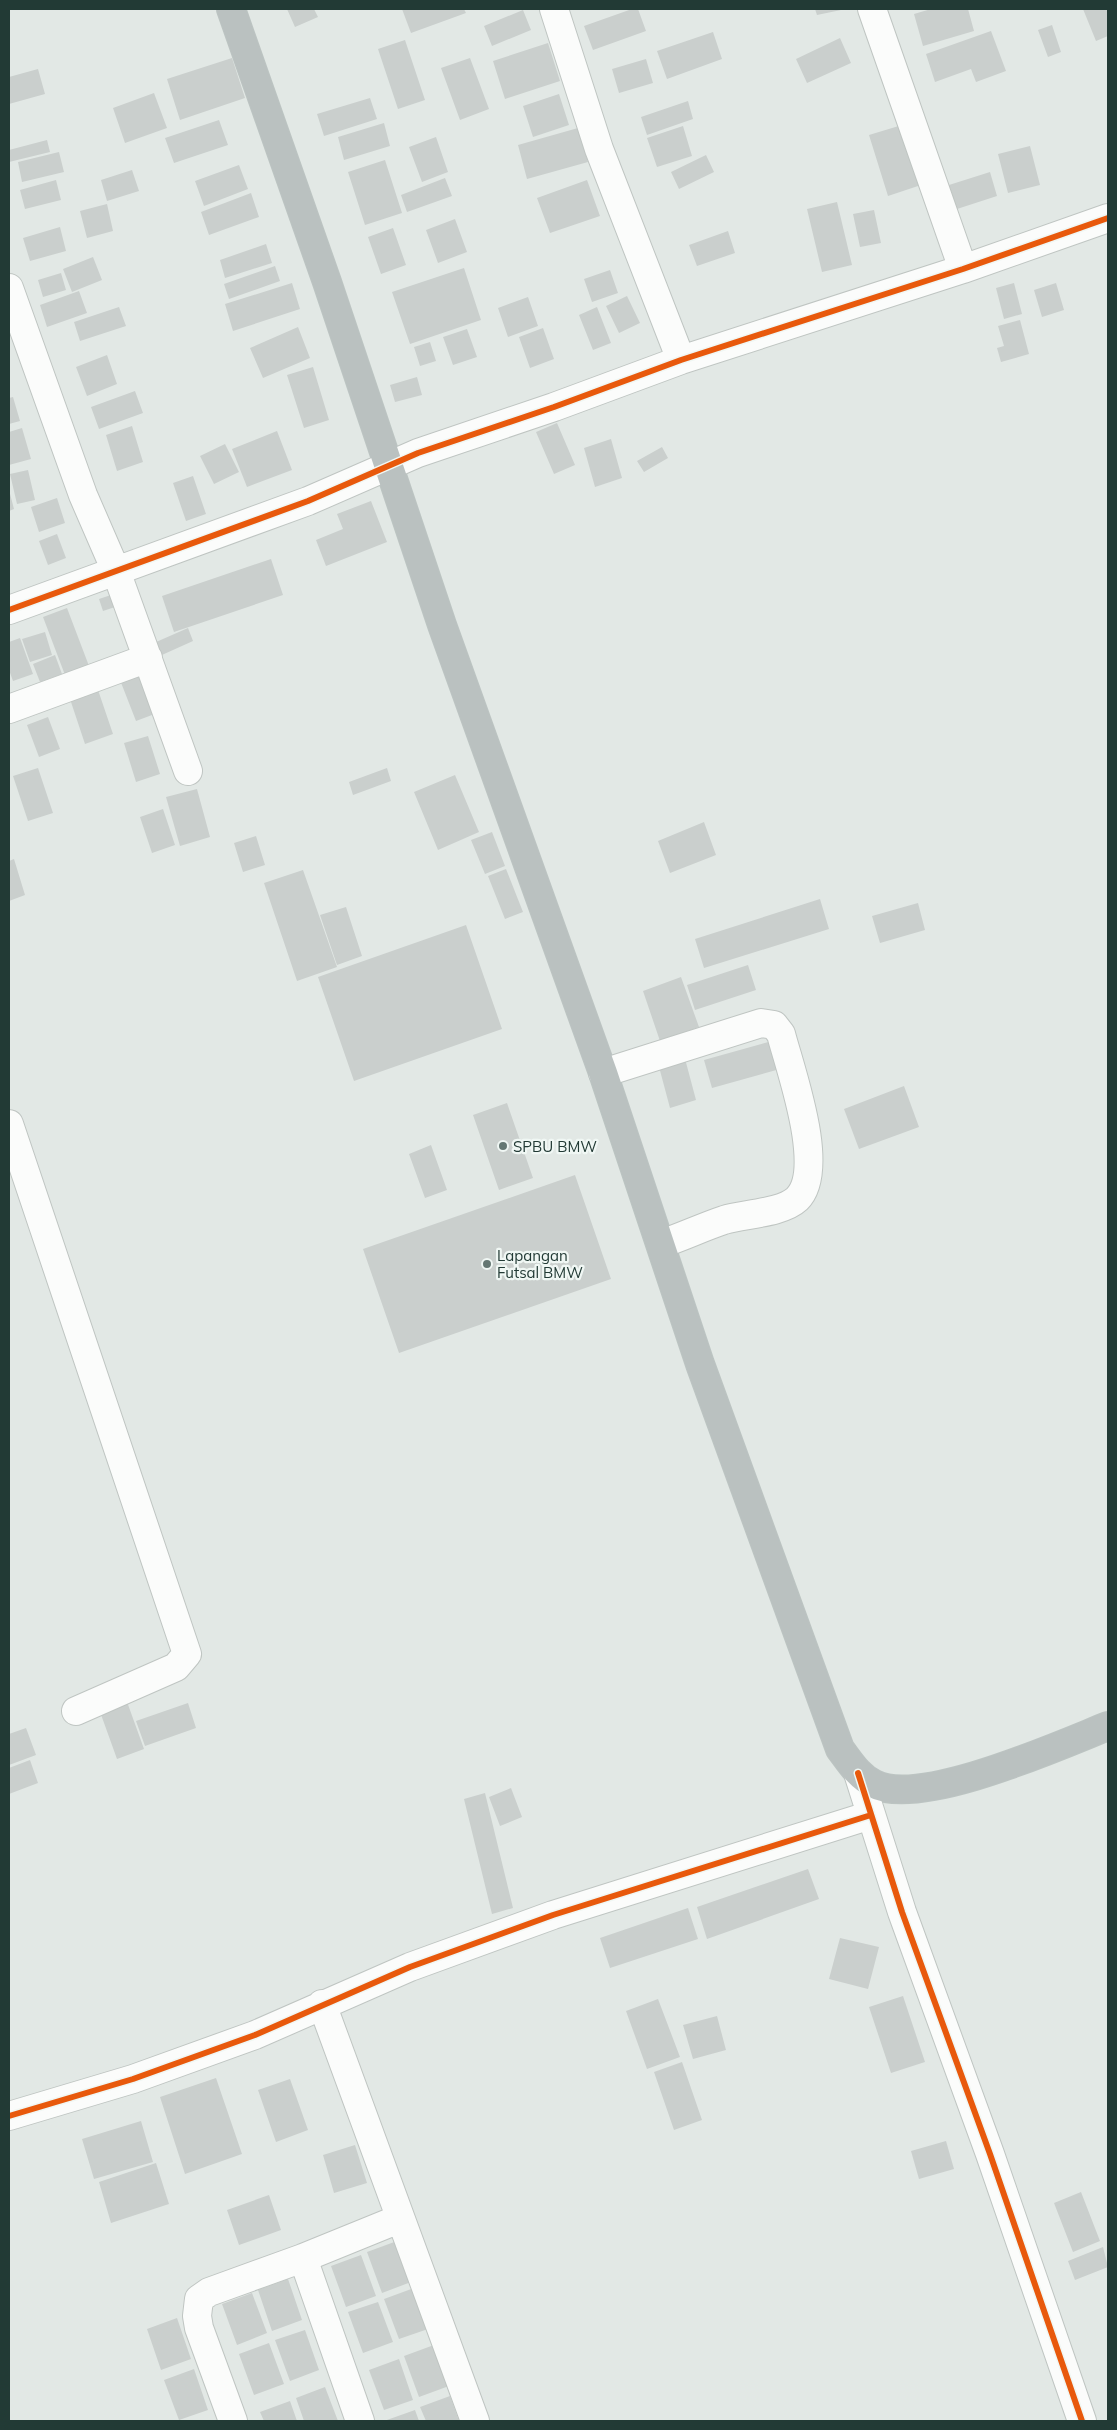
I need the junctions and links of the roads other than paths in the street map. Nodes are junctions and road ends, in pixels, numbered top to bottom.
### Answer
1 (232, 9) edge
2 (554, 9) edge
3 (872, 9) edge
4 (1108, 218) edge
5 (963, 268) junction
6 (9, 288) edge
7 (681, 360) junction
8 (388, 466) junction
9 (116, 571) junction
10 (9, 610) edge
11 (148, 658) junction
12 (9, 709) edge
13 (188, 771) dead end
14 (603, 1072) junction
15 (9, 1124) edge
16 (661, 1244) junction
17 (76, 1711) dead end
18 (1108, 1726) edge
19 (858, 1773) junction
20 (871, 1815) junction
21 (322, 2004) junction
22 (9, 2116) edge
23 (399, 2219) junction
24 (303, 2258) junction
25 (233, 2421) edge
26 (360, 2421) edge
27 (475, 2421) edge
28 (1082, 2421) edge

1 - 8 highway
2 - 7 street
3 - 5 street
4 - 5 street
5 - 7 street
6 - 9 street
7 - 8 street
8 - 9 street
8 - 14 highway
9 - 10 street
9 - 11 street
11 - 12 street
11 - 13 street
14 - 16 highway
14 - 16 street
15 - 17 street
16 - 19 highway
18 - 19 highway
19 - 20 street
20 - 21 street
20 - 28 street
21 - 22 street
21 - 23 street
23 - 24 street
23 - 27 street
24 - 25 street
24 - 26 street

